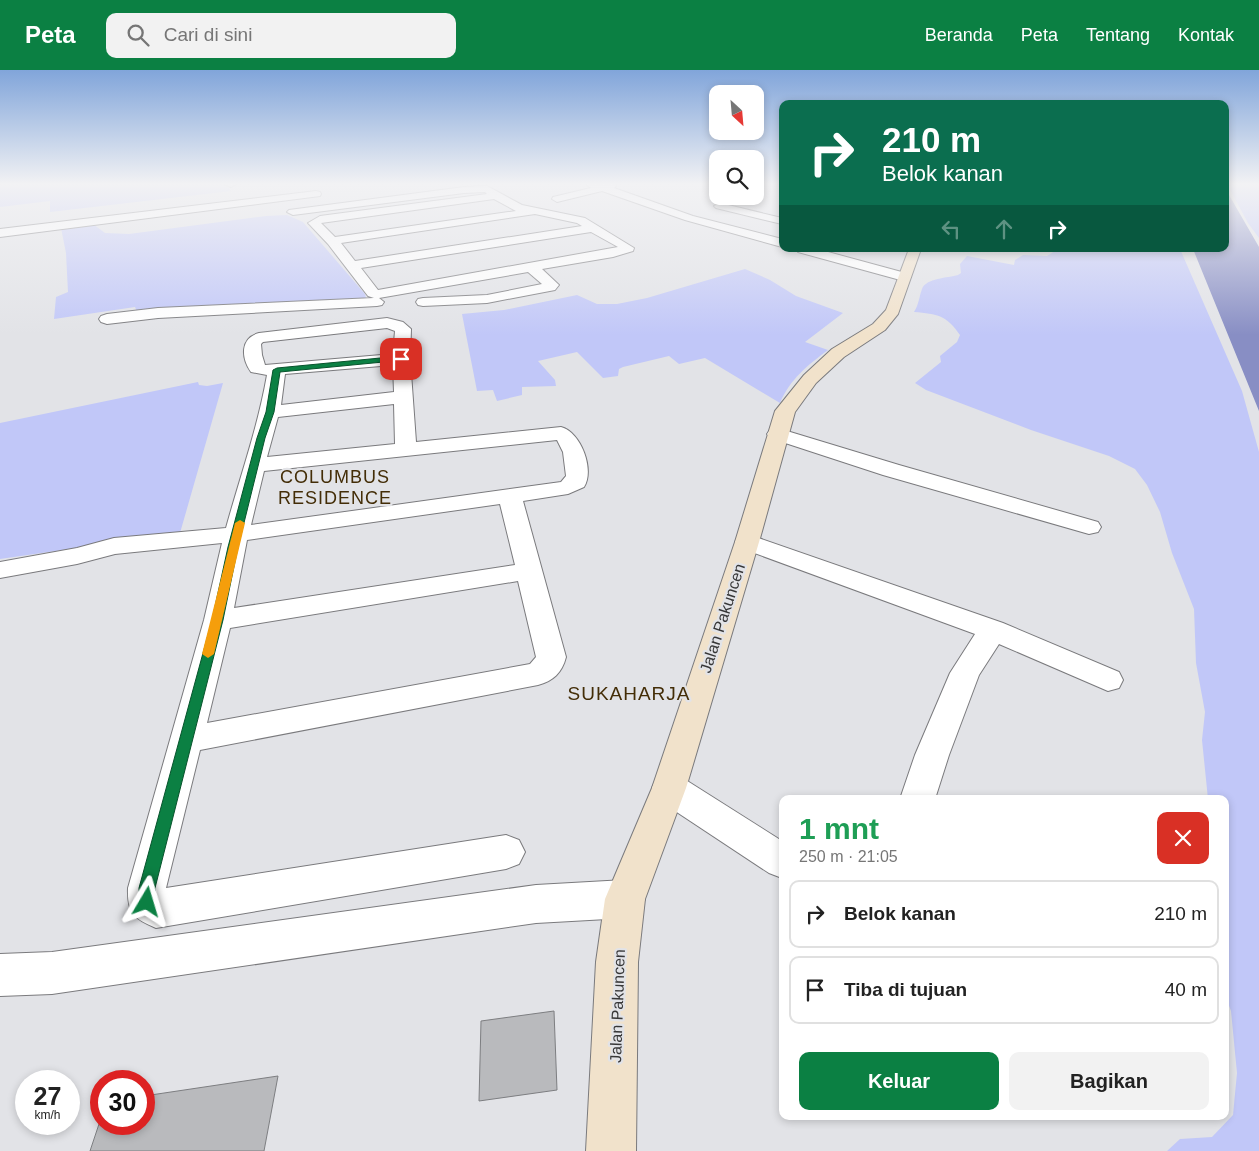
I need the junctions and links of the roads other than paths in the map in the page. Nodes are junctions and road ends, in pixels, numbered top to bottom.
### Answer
1 (326, 234) edge
2 (377, 234) edge
3 (466, 234) edge
4 (547, 234) edge
5 (606, 234) edge
6 (750, 234) edge
7 (456, 236) dead end
8 (611, 238) junction
9 (332, 241) junction
10 (779, 242) edge
11 (582, 243) dead end
12 (360, 251) dead end
13 (849, 252) edge
14 (340, 254) junction
15 (910, 256) edge
16 (350, 266) junction
17 (531, 267) junction
18 (382, 277) dead end
19 (363, 280) junction
20 (378, 298) junction
21 (108, 319) dead end
22 (401, 359) junction
23 (277, 370) junction
24 (402, 397) junction
25 (270, 412) junction
26 (777, 434) junction
27 (406, 449) junction
28 (255, 465) junction
29 (510, 496) junction
30 (1090, 528) dead end
31 (235, 540) junction
32 (747, 542) junction
33 (0, 570) edge
34 (528, 571) junction
35 (218, 620) junction
36 (994, 630) junction
37 (1108, 680) dead end
38 (185, 740) junction
39 (669, 788) junction
40 (918, 795) edge
41 (506, 852) dead end
42 (779, 859) edge
43 (625, 899) junction
44 (0, 975) edge
45 (611, 1151) edge

1 - 9 street
2 - 9 street
3 - 7 street
4 - 16 street
5 - 8 street
6 - 10 street
8 - 11 street
8 - 17 street
9 - 14 street
12 - 14 street
13 - 15 street
14 - 16 street
15 - 26 street, Jalan Pakuncen
16 - 19 street
17 - 20 street
17 - 20 street
18 - 19 street
19 - 20 street
20 - 21 street
22 - 23 street
22 - 23 street
22 - 24 street
23 - 25 street
24 - 25 street
24 - 27 street
25 - 28 street
26 - 30 street
26 - 32 street, Jalan Pakuncen
27 - 28 street
27 - 29 street
28 - 31 street
29 - 31 street
29 - 34 street
31 - 33 street
31 - 35 street
32 - 36 street
32 - 39 street, Jalan Pakuncen
34 - 35 street
34 - 38 street
35 - 38 street
36 - 37 street
36 - 40 street
38 - 41 street
39 - 42 street
39 - 43 street, Jalan Pakuncen
43 - 44 street
43 - 45 street, Jalan Pakuncen

